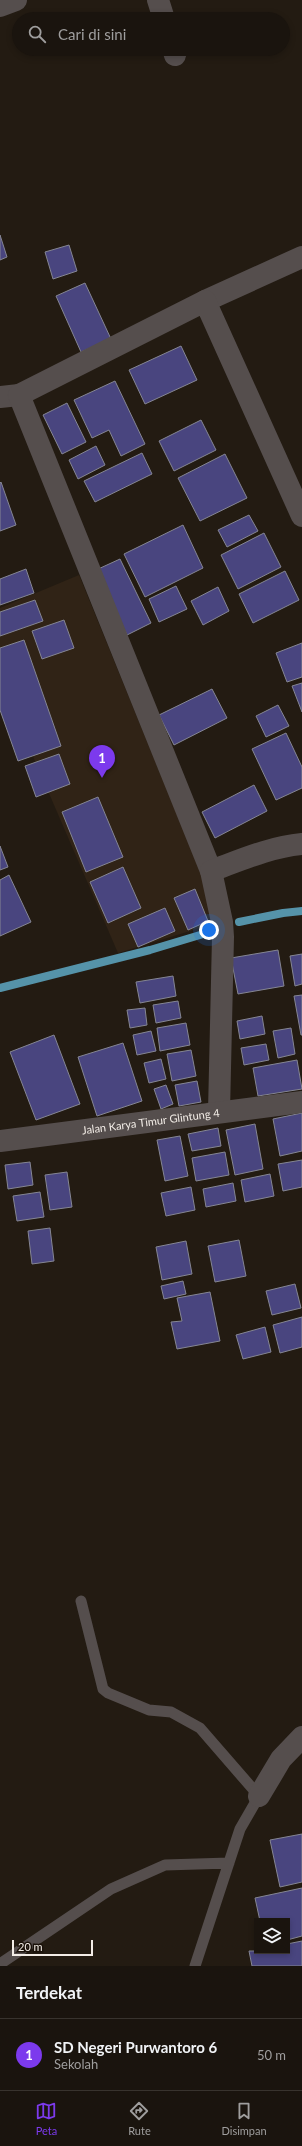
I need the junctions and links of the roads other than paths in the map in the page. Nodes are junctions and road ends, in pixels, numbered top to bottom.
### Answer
1 (16, 0) edge
2 (158, 0) edge
3 (0, 6) edge
4 (162, 12) edge
5 (302, 257) edge
6 (204, 301) junction
7 (9, 396) edge
8 (302, 516) edge
9 (302, 844) edge
10 (211, 871) junction
11 (302, 1102) edge
12 (219, 1112) junction
13 (0, 1141) edge
14 (81, 1602) dead end
15 (302, 1737) edge
16 (259, 1796) junction
17 (229, 1863) junction
18 (0, 1964) edge
19 (195, 1966) edge

1 - 3 street
2 - 4 street
5 - 6 street
6 - 7 street
6 - 8 street
7 - 10 street
9 - 10 street
10 - 12 street
11 - 12 street, Jalan Karya Timur Glintung 4
12 - 13 street, Jalan Karya Timur Glintung 4
14 - 16 lane
15 - 16 street
16 - 17 lane
17 - 18 lane
17 - 19 lane

